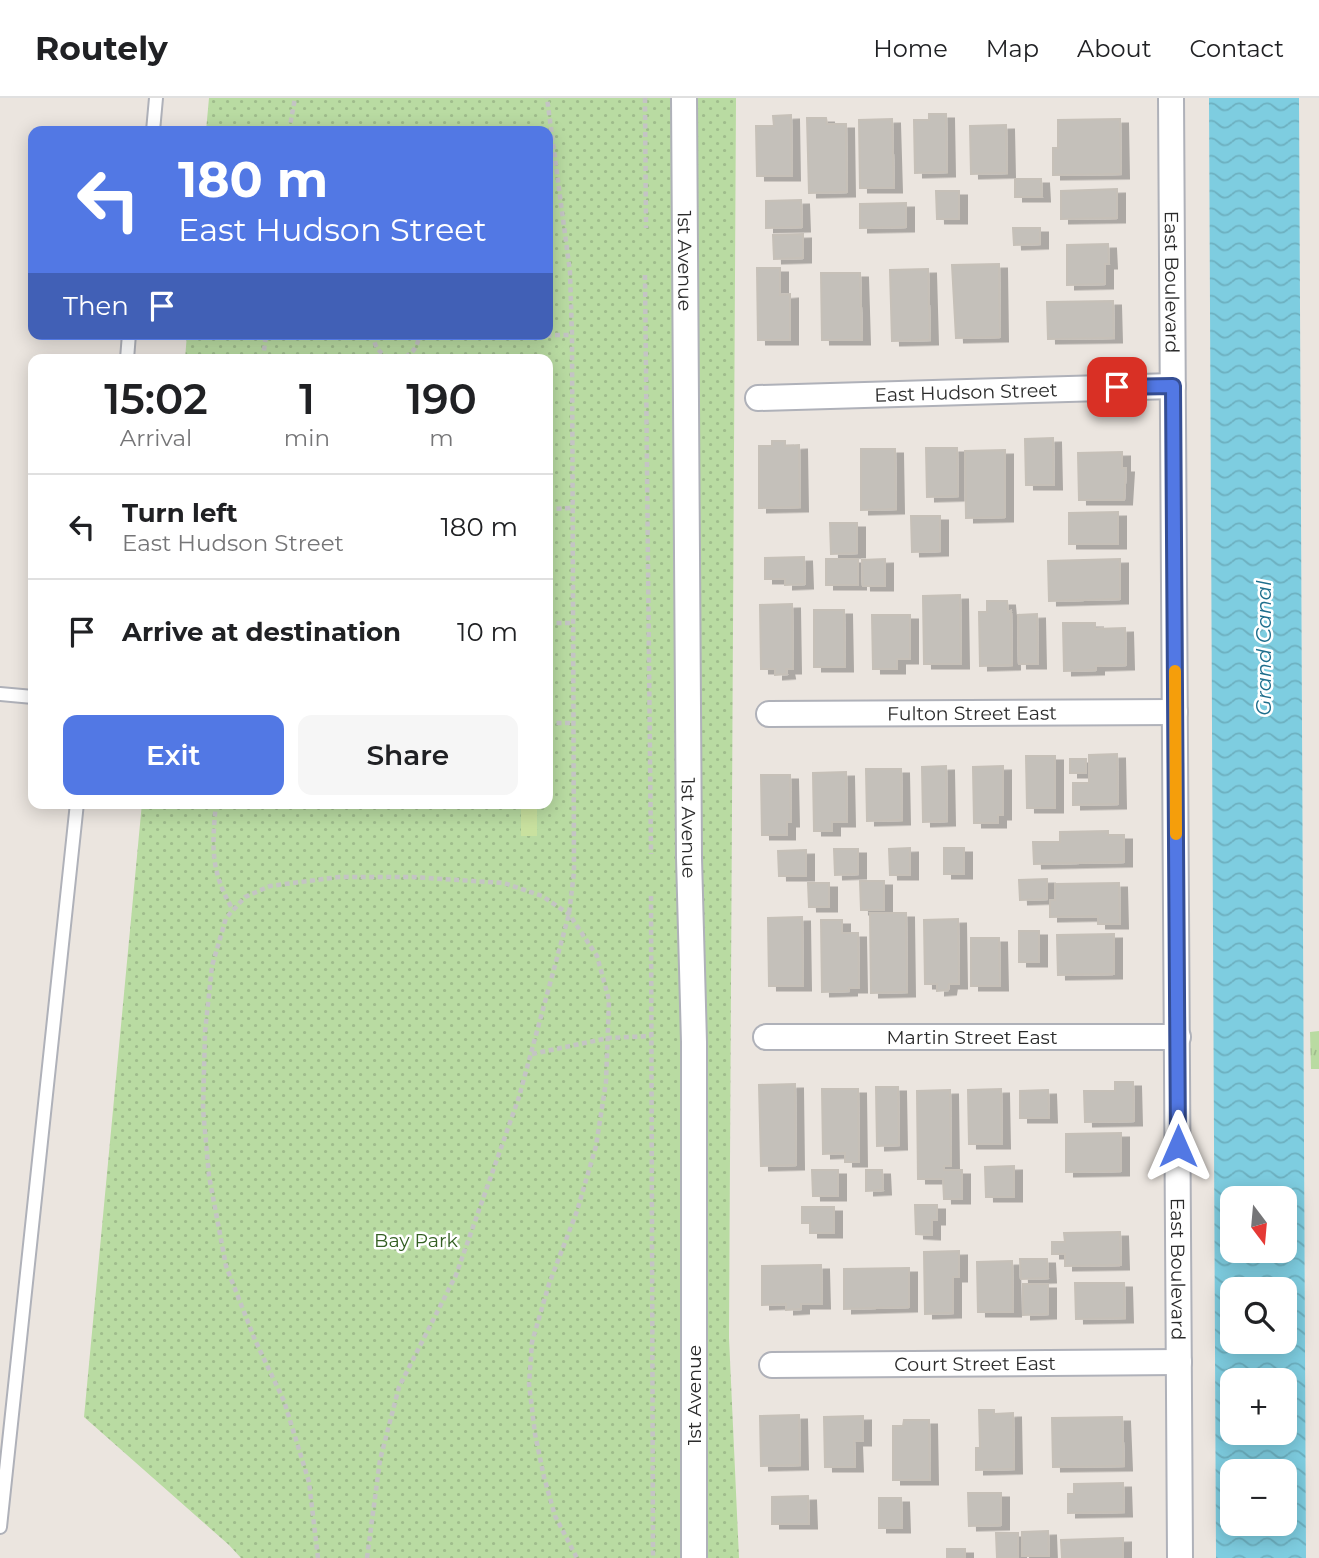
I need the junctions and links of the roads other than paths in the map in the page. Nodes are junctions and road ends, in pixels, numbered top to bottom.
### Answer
1 (156, 98) edge
2 (684, 98) edge
3 (1171, 98) edge
4 (153, 126) edge
5 (1173, 386) junction
6 (758, 398) dead end
7 (0, 694) edge
8 (28, 697) edge
9 (1175, 712) junction
10 (769, 714) dead end
11 (76, 809) edge
12 (766, 1037) dead end
13 (1178, 1037) junction
14 (1179, 1363) junction
15 (772, 1365) dead end
16 (0, 1527) edge
17 (694, 1558) edge
18 (1180, 1558) edge

1 - 4 lane
2 - 17 street, 1st Avenue
3 - 5 street, East Boulevard
5 - 6 street, East Hudson Street
5 - 9 street, East Boulevard
7 - 8 lane
9 - 10 street, Fulton Street East
9 - 13 street, East Boulevard
11 - 16 lane
12 - 13 street, Martin Street East
13 - 14 street, East Boulevard
14 - 15 street, Court Street East
14 - 18 street, East Boulevard

